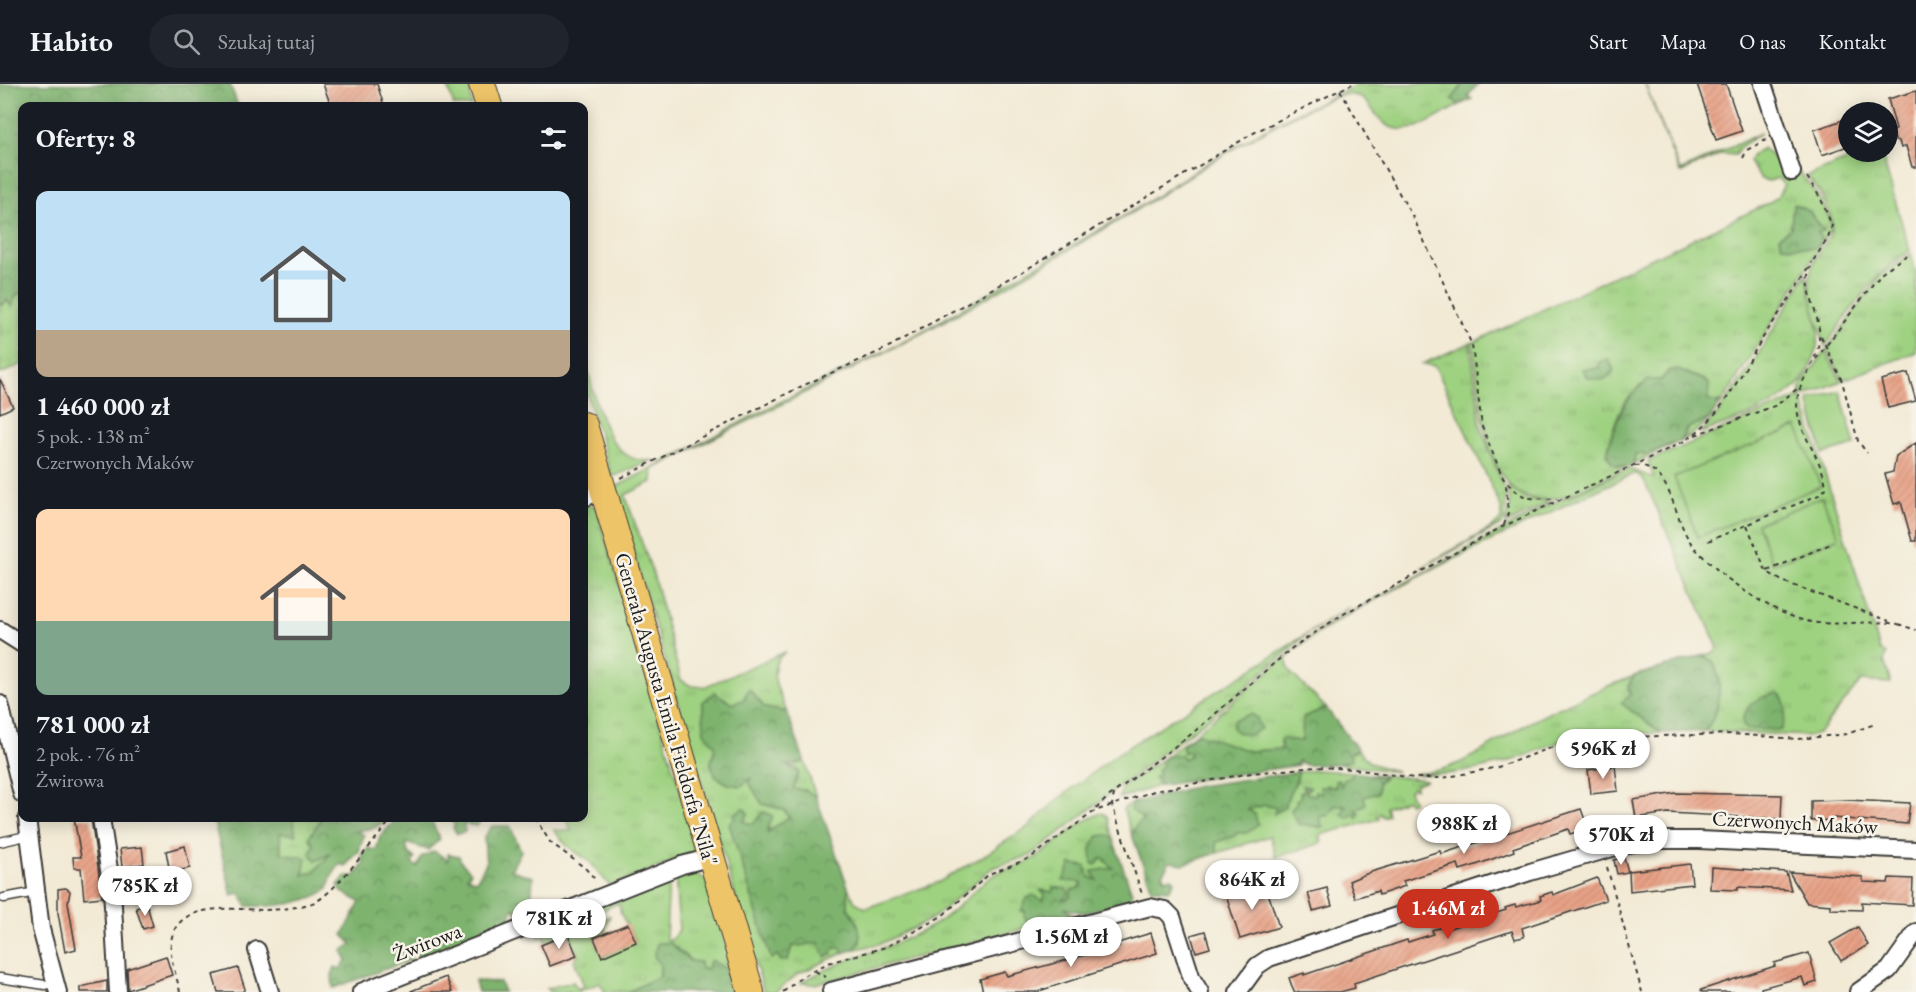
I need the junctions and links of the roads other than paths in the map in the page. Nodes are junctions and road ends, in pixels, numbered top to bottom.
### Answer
1 (482, 84) edge
2 (1763, 84) edge
3 (488, 102) edge
4 (1789, 164) road end
5 (588, 447) edge
6 (596, 492) edge
7 (0, 630) edge
8 (18, 641) edge
9 (0, 704) edge
10 (6, 751) edge
11 (18, 783) edge
12 (28, 822) edge
13 (101, 822) edge
14 (30, 835) junction
15 (0, 842) edge
16 (1916, 850) edge
17 (712, 857) junction
18 (36, 892) junction
19 (4, 898) dead end
20 (1916, 932) edge
21 (257, 950) dead end
22 (0, 978) edge
23 (57, 987) edge
24 (367, 991) edge
25 (831, 991) edge
26 (118, 992) edge
27 (270, 992) edge
28 (751, 992) edge
29 (1200, 992) edge
30 (1238, 992) edge
31 (1858, 992) edge

1 - 3 main road
2 - 4 street
5 - 6 main road, Generała Augusta Emila Fieldorfa "Nila"
6 - 17 main road, Generała Augusta Emila Fieldorfa "Nila"
7 - 8 street
9 - 10 street
10 - 11 street
12 - 14 street
13 - 26 street
14 - 15 lane
14 - 18 street
16 - 30 street, Czerwonych Maków
17 - 24 street, Żwirowa
17 - 28 main road, Generała Augusta Emila Fieldorfa "Nila"
18 - 19 lane
18 - 23 street
20 - 31 street
21 - 27 street
22 - 23 lane
25 - 29 street

